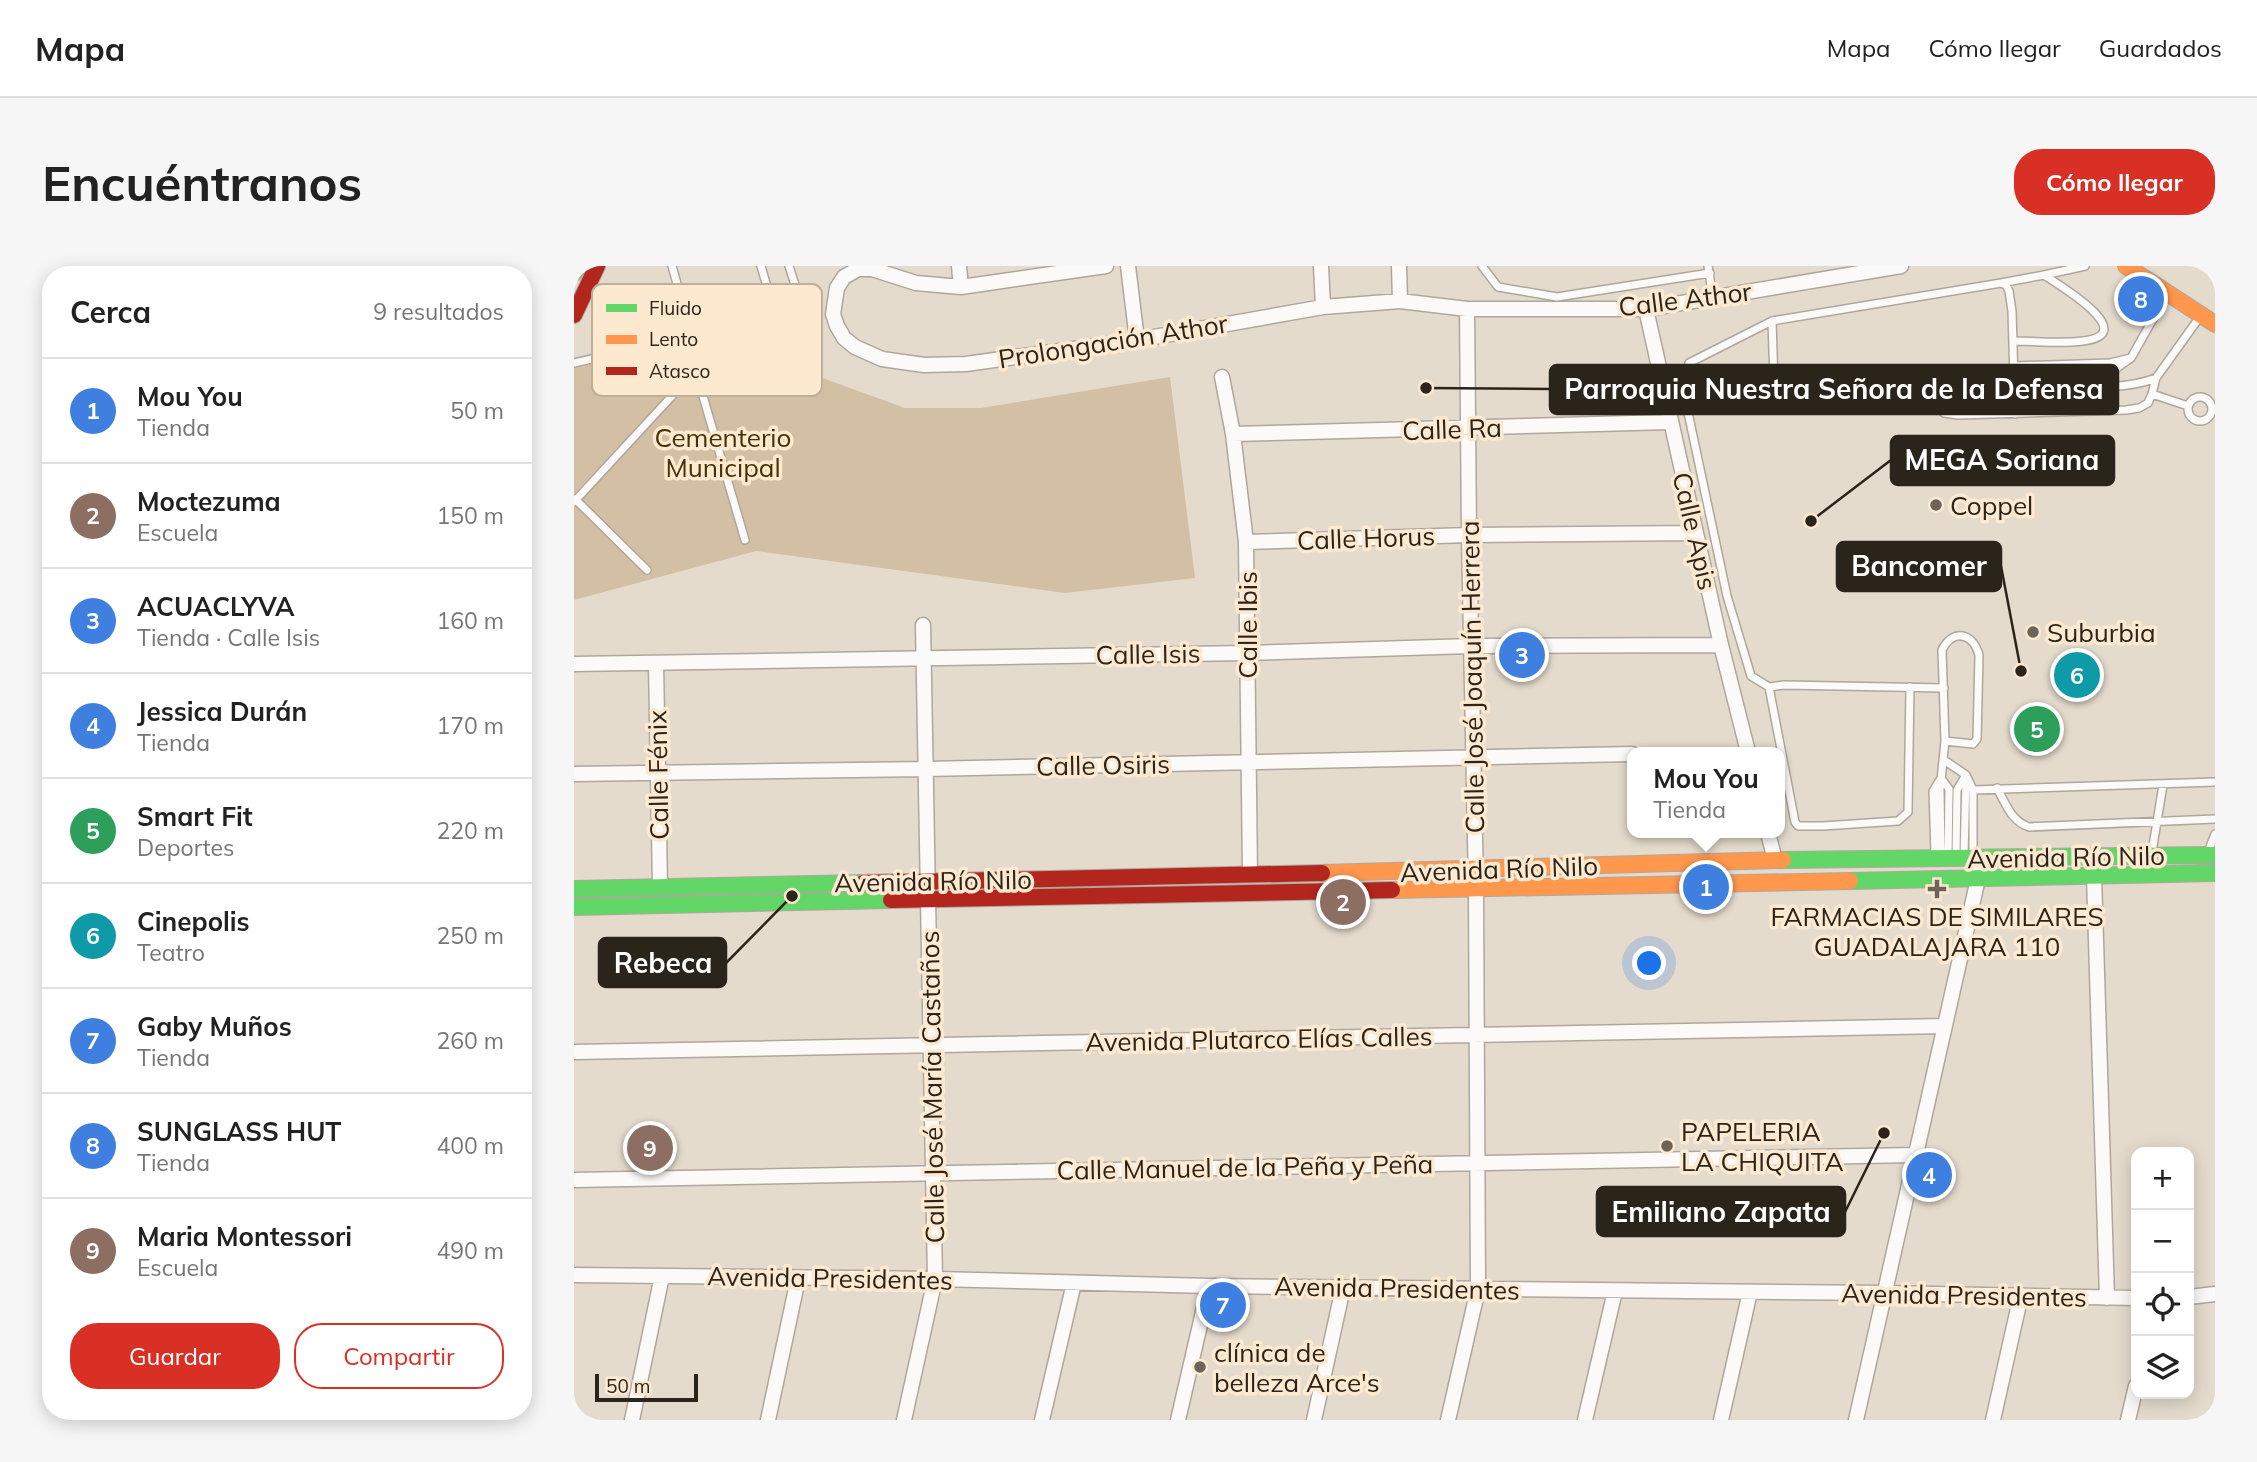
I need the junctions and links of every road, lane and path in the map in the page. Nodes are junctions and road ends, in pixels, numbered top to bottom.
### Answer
1 (578, 266) edge
2 (597, 266) edge
3 (672, 266) edge
4 (761, 266) edge
5 (789, 266) edge
6 (958, 266) edge
7 (1107, 266) edge
8 (1128, 266) edge
9 (1321, 266) edge
10 (1399, 266) edge
11 (1482, 266) edge
12 (1901, 266) edge
13 (2085, 266) edge
14 (2126, 266) edge
15 (2146, 266) edge
16 (851, 269) edge
17 (1709, 269) edge
18 (574, 273) edge
19 (2044, 275) junction
20 (2001, 283) junction
21 (677, 284) edge
22 (766, 284) edge
23 (795, 284) edge
24 (961, 287) junction
25 (2170, 289) junction
26 (1713, 298) junction
27 (1400, 301) junction
28 (1323, 307) junction
29 (575, 308) edge
30 (1467, 309) junction
31 (1646, 309) junction
32 (2209, 315) edge
33 (1772, 321) junction
34 (1137, 340) junction
35 (2012, 341) junction
36 (2131, 358) junction
37 (592, 359) edge
38 (574, 363) edge
39 (2014, 366) junction
40 (1222, 377) dead end
41 (2156, 378) junction
42 (2152, 394) junction
43 (673, 396) edge
44 (703, 396) edge
45 (2188, 405) junction
46 (2213, 413) edge
47 (2015, 414) junction
48 (1670, 422) junction
49 (1468, 429) junction
50 (1234, 434) junction
51 (575, 501) edge
52 (1696, 533) junction
53 (1469, 536) junction
54 (745, 540) dead end
55 (1246, 542) junction
56 (647, 570) dead end
57 (923, 625) dead end
58 (1721, 645) junction
59 (1471, 646) junction
60 (1247, 653) junction
61 (922, 659) junction
62 (574, 664) edge
63 (656, 664) junction
64 (1910, 687) junction
65 (1769, 688) junction
66 (1944, 688) junction
67 (1945, 741) junction
68 (1747, 747) edge
69 (1781, 747) edge
70 (1627, 754) edge
71 (1474, 756) junction
72 (1944, 760) junction
73 (1249, 761) junction
74 (1785, 767) edge
75 (926, 769) junction
76 (657, 773) junction
77 (574, 774) edge
78 (1966, 775) junction
79 (1941, 778) junction
80 (2215, 782) edge
81 (2163, 785) junction
82 (1997, 788) junction
83 (1973, 790) junction
84 (2215, 819) edge
85 (2158, 822) junction
86 (2215, 834) edge
87 (1769, 838) edge
88 (2211, 855) edge
89 (2152, 856) junction
90 (1957, 859) junction
91 (1775, 860) junction
92 (1476, 870) junction
93 (2215, 873) edge
94 (1250, 875) junction
95 (2094, 875) junction
96 (1980, 878) junction
97 (929, 881) junction
98 (660, 887) junction
99 (1476, 888) junction
100 (574, 889) edge
101 (929, 899) junction
102 (574, 906) edge
103 (1945, 1026) junction
104 (1477, 1035) junction
105 (931, 1045) junction
106 (574, 1052) edge
107 (1915, 1155) junction
108 (1478, 1163) junction
109 (933, 1173) junction
110 (574, 1180) edge
111 (574, 1275) edge
112 (662, 1276) junction
113 (798, 1279) junction
114 (935, 1279) junction
115 (1074, 1283) junction
116 (1209, 1286) junction
117 (1343, 1288) junction
118 (1478, 1289) junction
119 (1615, 1291) junction
120 (1750, 1292) junction
121 (1883, 1293) junction
122 (2215, 1294) edge
123 (2021, 1295) junction
124 (2194, 1296) edge
125 (2107, 1298) junction
126 (2131, 1298) edge
127 (2133, 1399) edge
128 (632, 1420) edge
129 (768, 1420) edge
130 (904, 1420) edge
131 (1042, 1420) edge
132 (1178, 1420) edge
133 (1314, 1420) edge
134 (1448, 1420) edge
135 (1585, 1420) edge
136 (1721, 1420) edge
137 (1856, 1420) edge
138 (1993, 1420) edge
139 (2128, 1420) edge

1 - 18 main road
2 - 29 main road
3 - 21 lane
4 - 22 lane
5 - 23 lane
6 - 24 street
7 - 24 street
8 - 34 street
9 - 28 street
10 - 27 street
11 - 17 lane
12 - 26 street, Calle Athor
13 - 19 lane
14 - 25 main road
15 - 25 main road
16 - 24 street
16 - 34 street, Prolongación Athor
17 - 26 lane
19 - 20 lane
19 - 35 lane
20 - 33 lane
20 - 35 lane
25 - 32 main road
25 - 36 lane
26 - 31 street, Calle Athor
27 - 28 street, Prolongación Athor
27 - 30 street, Prolongación Athor
28 - 34 street, Prolongación Athor
30 - 31 street, Calle Athor
30 - 49 street, Calle José Joaquín Herrera
31 - 48 street, Calle Apis
32 - 41 lane
33 - 47 lane
33 - 65 lane
35 - 39 lane
36 - 39 lane
36 - 41 lane
37 - 38 lane
39 - 47 lane
40 - 50 street, Calle Ibis
41 - 42 lane
42 - 45 lane
42 - 47 lane
43 - 51 lane
44 - 54 lane
45 - 46 lane
45 - 46 lane
48 - 49 street, Calle Ra
48 - 52 street, Calle Apis
49 - 50 street, Calle Ra
49 - 53 street, Calle José Joaquín Herrera
50 - 55 street, Calle Ibis
51 - 56 lane
52 - 53 street, Calle Horus
52 - 58 street, Calle Apis
53 - 55 street, Calle Horus
53 - 59 street, Calle José Joaquín Herrera
55 - 60 street, Calle Ibis
57 - 61 street, Calle José María Castaños
58 - 59 street, Calle Isis
58 - 68 street, Calle Apis
59 - 60 street, Calle Isis
59 - 71 street, Calle José Joaquín Herrera
60 - 61 street, Calle Isis
60 - 73 street, Calle Ibis
61 - 63 street, Calle Isis
61 - 75 street, Calle José María Castaños
62 - 63 street, Calle Isis
63 - 76 street, Calle Fénix
64 - 65 lane
64 - 66 lane
64 - 74 lane
65 - 69 lane
66 - 67 lane
66 - 67 lane
67 - 72 lane
70 - 71 street, Calle Osiris
71 - 73 street, Calle Osiris
71 - 92 street, Calle José Joaquín Herrera
72 - 78 lane
72 - 79 lane
73 - 75 street, Calle Osiris
73 - 94 street, Calle Ibis
75 - 76 street, Calle Osiris
75 - 97 street, Calle José María Castaños
76 - 77 street, Calle Osiris
76 - 98 street, Calle Fénix
78 - 83 lane
78 - 90 lane
79 - 90 lane
79 - 90 lane
80 - 81 lane
81 - 82 lane
81 - 85 lane
82 - 83 lane
82 - 85 lane
83 - 90 lane
84 - 85 lane
85 - 89 lane
86 - 88 lane
87 - 91 street
88 - 89 main road, Avenida Río Nilo
89 - 90 main road, Avenida Río Nilo
90 - 91 main road, Avenida Río Nilo
90 - 96 street
91 - 92 main road, Avenida Río Nilo
92 - 94 main road, Avenida Río Nilo
92 - 99 street, Calle José Joaquín Herrera
93 - 95 main road, Avenida Río Nilo
94 - 97 main road, Avenida Río Nilo
95 - 96 main road, Avenida Río Nilo
95 - 125 street
96 - 99 main road, Avenida Río Nilo
96 - 103 street
97 - 98 main road, Avenida Río Nilo
97 - 101 street, Calle José María Castaños
98 - 100 main road, Avenida Río Nilo
99 - 101 main road, Avenida Río Nilo
99 - 104 street, Calle José Joaquín Herrera
101 - 102 main road, Avenida Río Nilo
101 - 105 street, Calle José María Castaños
103 - 104 street, Avenida Plutarco Elías Calles
103 - 107 street
104 - 105 street, Avenida Plutarco Elías Calles
104 - 108 street, Calle José Joaquín Herrera
105 - 106 street, Avenida Plutarco Elías Calles
105 - 109 street, Calle José María Castaños
107 - 108 street, Calle Manuel de la Peña y Peña
107 - 121 street
108 - 109 street, Calle Manuel de la Peña y Peña
108 - 118 street, Calle José Joaquín Herrera
109 - 110 street, Calle Manuel de la Peña y Peña
109 - 114 street, Calle José María Castaños
111 - 112 street, Avenida Presidentes
112 - 113 street, Avenida Presidentes
112 - 128 street
113 - 114 street, Avenida Presidentes
113 - 129 street
114 - 115 street, Avenida Presidentes
114 - 130 street, Calle José María Castaños
115 - 116 street, Avenida Presidentes
115 - 131 street
116 - 117 street, Avenida Presidentes
116 - 132 street
117 - 118 street, Avenida Presidentes
117 - 133 street
118 - 119 street, Avenida Presidentes
118 - 134 street, Calle José Joaquín Herrera
119 - 120 street, Avenida Presidentes
119 - 135 street
120 - 121 street, Avenida Presidentes
120 - 136 street
121 - 123 street, Avenida Presidentes
121 - 137 street
122 - 124 street
123 - 125 street, Avenida Presidentes
123 - 138 street
125 - 126 street, Avenida Presidentes
127 - 139 street

